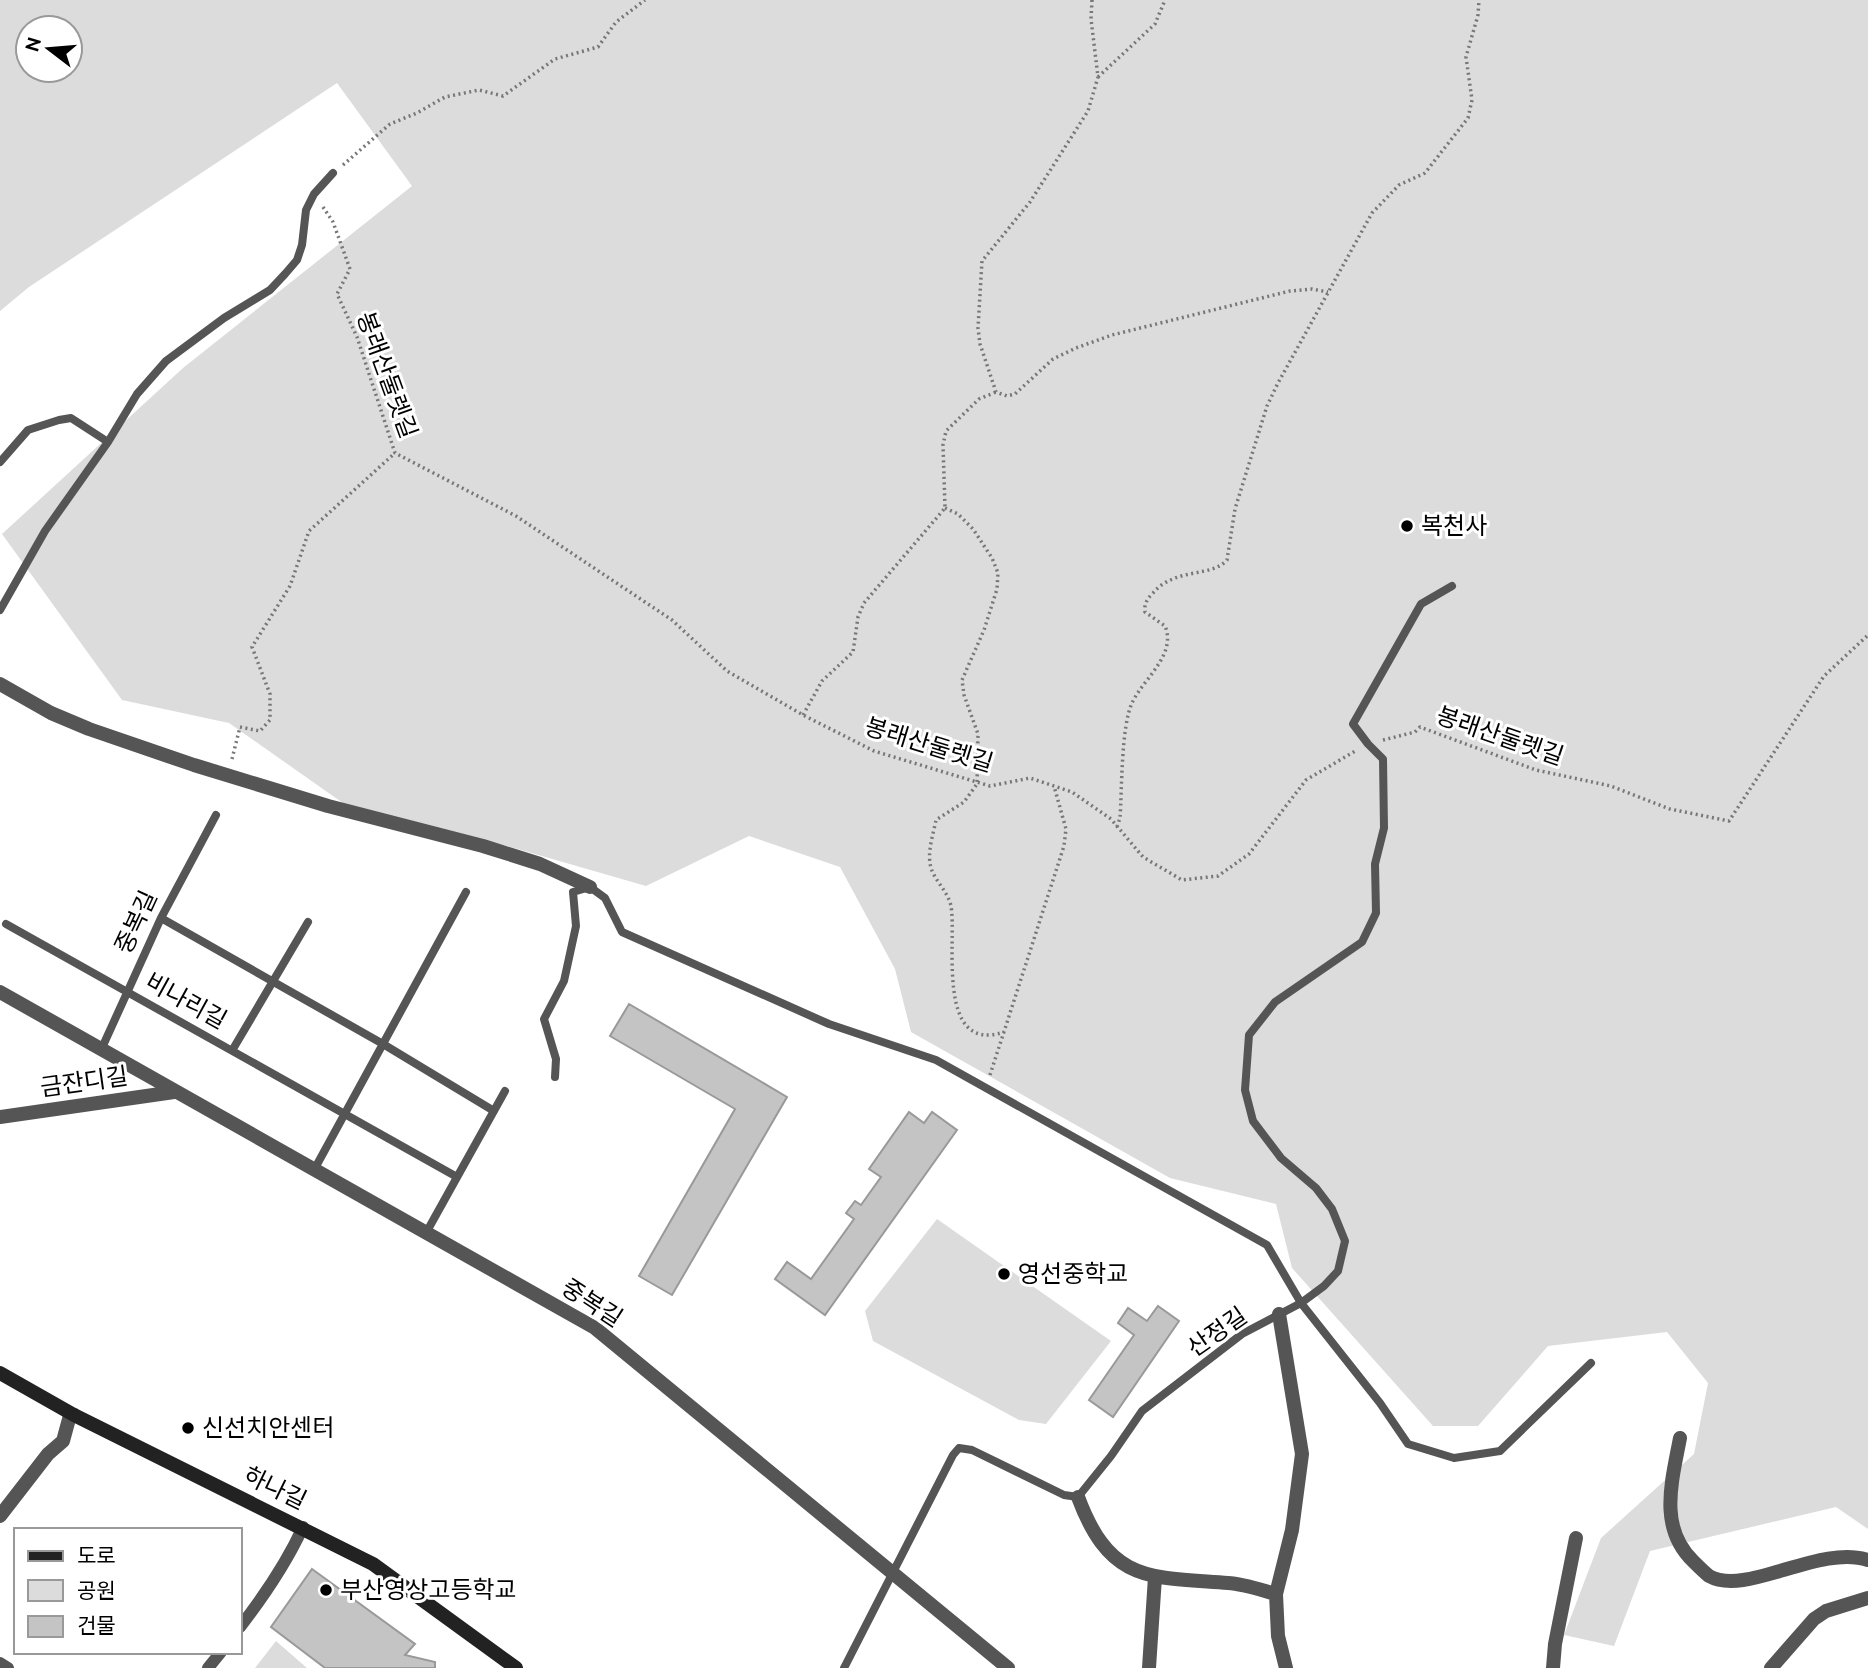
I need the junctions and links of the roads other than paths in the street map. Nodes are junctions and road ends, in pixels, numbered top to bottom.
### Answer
1 (333, 173) road end
2 (108, 442) junction
3 (0, 462) edge
4 (1451, 586) dead end
5 (0, 610) edge
6 (0, 684) edge
7 (216, 815) dead end
8 (590, 887) junction
9 (466, 892) dead end
10 (161, 918) junction
11 (308, 922) dead end
12 (6, 924) dead end
13 (273, 982) junction
14 (129, 991) junction
15 (0, 992) edge
16 (383, 1044) junction
17 (233, 1049) junction
18 (101, 1050) junction
19 (555, 1077) dead end
20 (505, 1091) dead end
21 (174, 1092) junction
22 (494, 1111) junction
23 (345, 1113) junction
24 (0, 1117) edge
25 (314, 1170) junction
26 (457, 1177) junction
27 (426, 1233) junction
28 (1301, 1303) junction
29 (1279, 1314) junction
30 (1591, 1363) dead end
31 (0, 1373) edge
32 (74, 1415) junction
33 (1680, 1438) dead end
34 (1077, 1497) junction
35 (0, 1516) edge
36 (303, 1527) junction
37 (1576, 1538) dead end
38 (1868, 1560) edge
39 (892, 1571) junction
40 (1155, 1577) junction
41 (1276, 1594) junction
42 (1868, 1598) edge
43 (242, 1625) edge
44 (219, 1654) edge
45 (0, 1663) edge
46 (8, 1668) edge
47 (208, 1668) edge
48 (516, 1668) edge
49 (844, 1668) edge
50 (1008, 1668) edge
51 (1149, 1668) edge
52 (1286, 1668) edge
53 (1553, 1668) edge
54 (1771, 1668) edge

1 - 2 lane
2 - 3 lane
2 - 5 lane
4 - 28 lane, 산정길
6 - 8 street
7 - 10 lane, 중복길
8 - 19 lane
8 - 28 lane
9 - 16 lane
10 - 13 lane
10 - 14 lane, 중복길
11 - 13 lane
12 - 14 lane, 비나리길
13 - 16 lane
13 - 17 lane
14 - 17 lane, 비나리길
14 - 18 lane, 중복길
15 - 18 street, 중복길
16 - 22 lane
16 - 23 lane
17 - 23 lane, 비나리길
18 - 21 street, 중복길
20 - 22 lane
21 - 24 street, 금잔디길
21 - 25 street, 중복길
22 - 26 lane
23 - 25 lane
23 - 26 lane, 비나리길
25 - 27 street, 중복길
26 - 27 lane
27 - 39 street, 중복길
28 - 29 lane, 산정길
28 - 30 lane
29 - 34 lane, 산정길
29 - 41 street
31 - 32 main road, 하나길
32 - 35 street
32 - 36 main road, 하나길
33 - 38 street
34 - 39 lane
34 - 40 street
36 - 43 street
36 - 48 main road, 하나길
37 - 53 street
39 - 49 lane
39 - 50 street, 중복길
40 - 41 street
40 - 51 street
41 - 52 street
42 - 54 street
44 - 47 street
45 - 46 street

